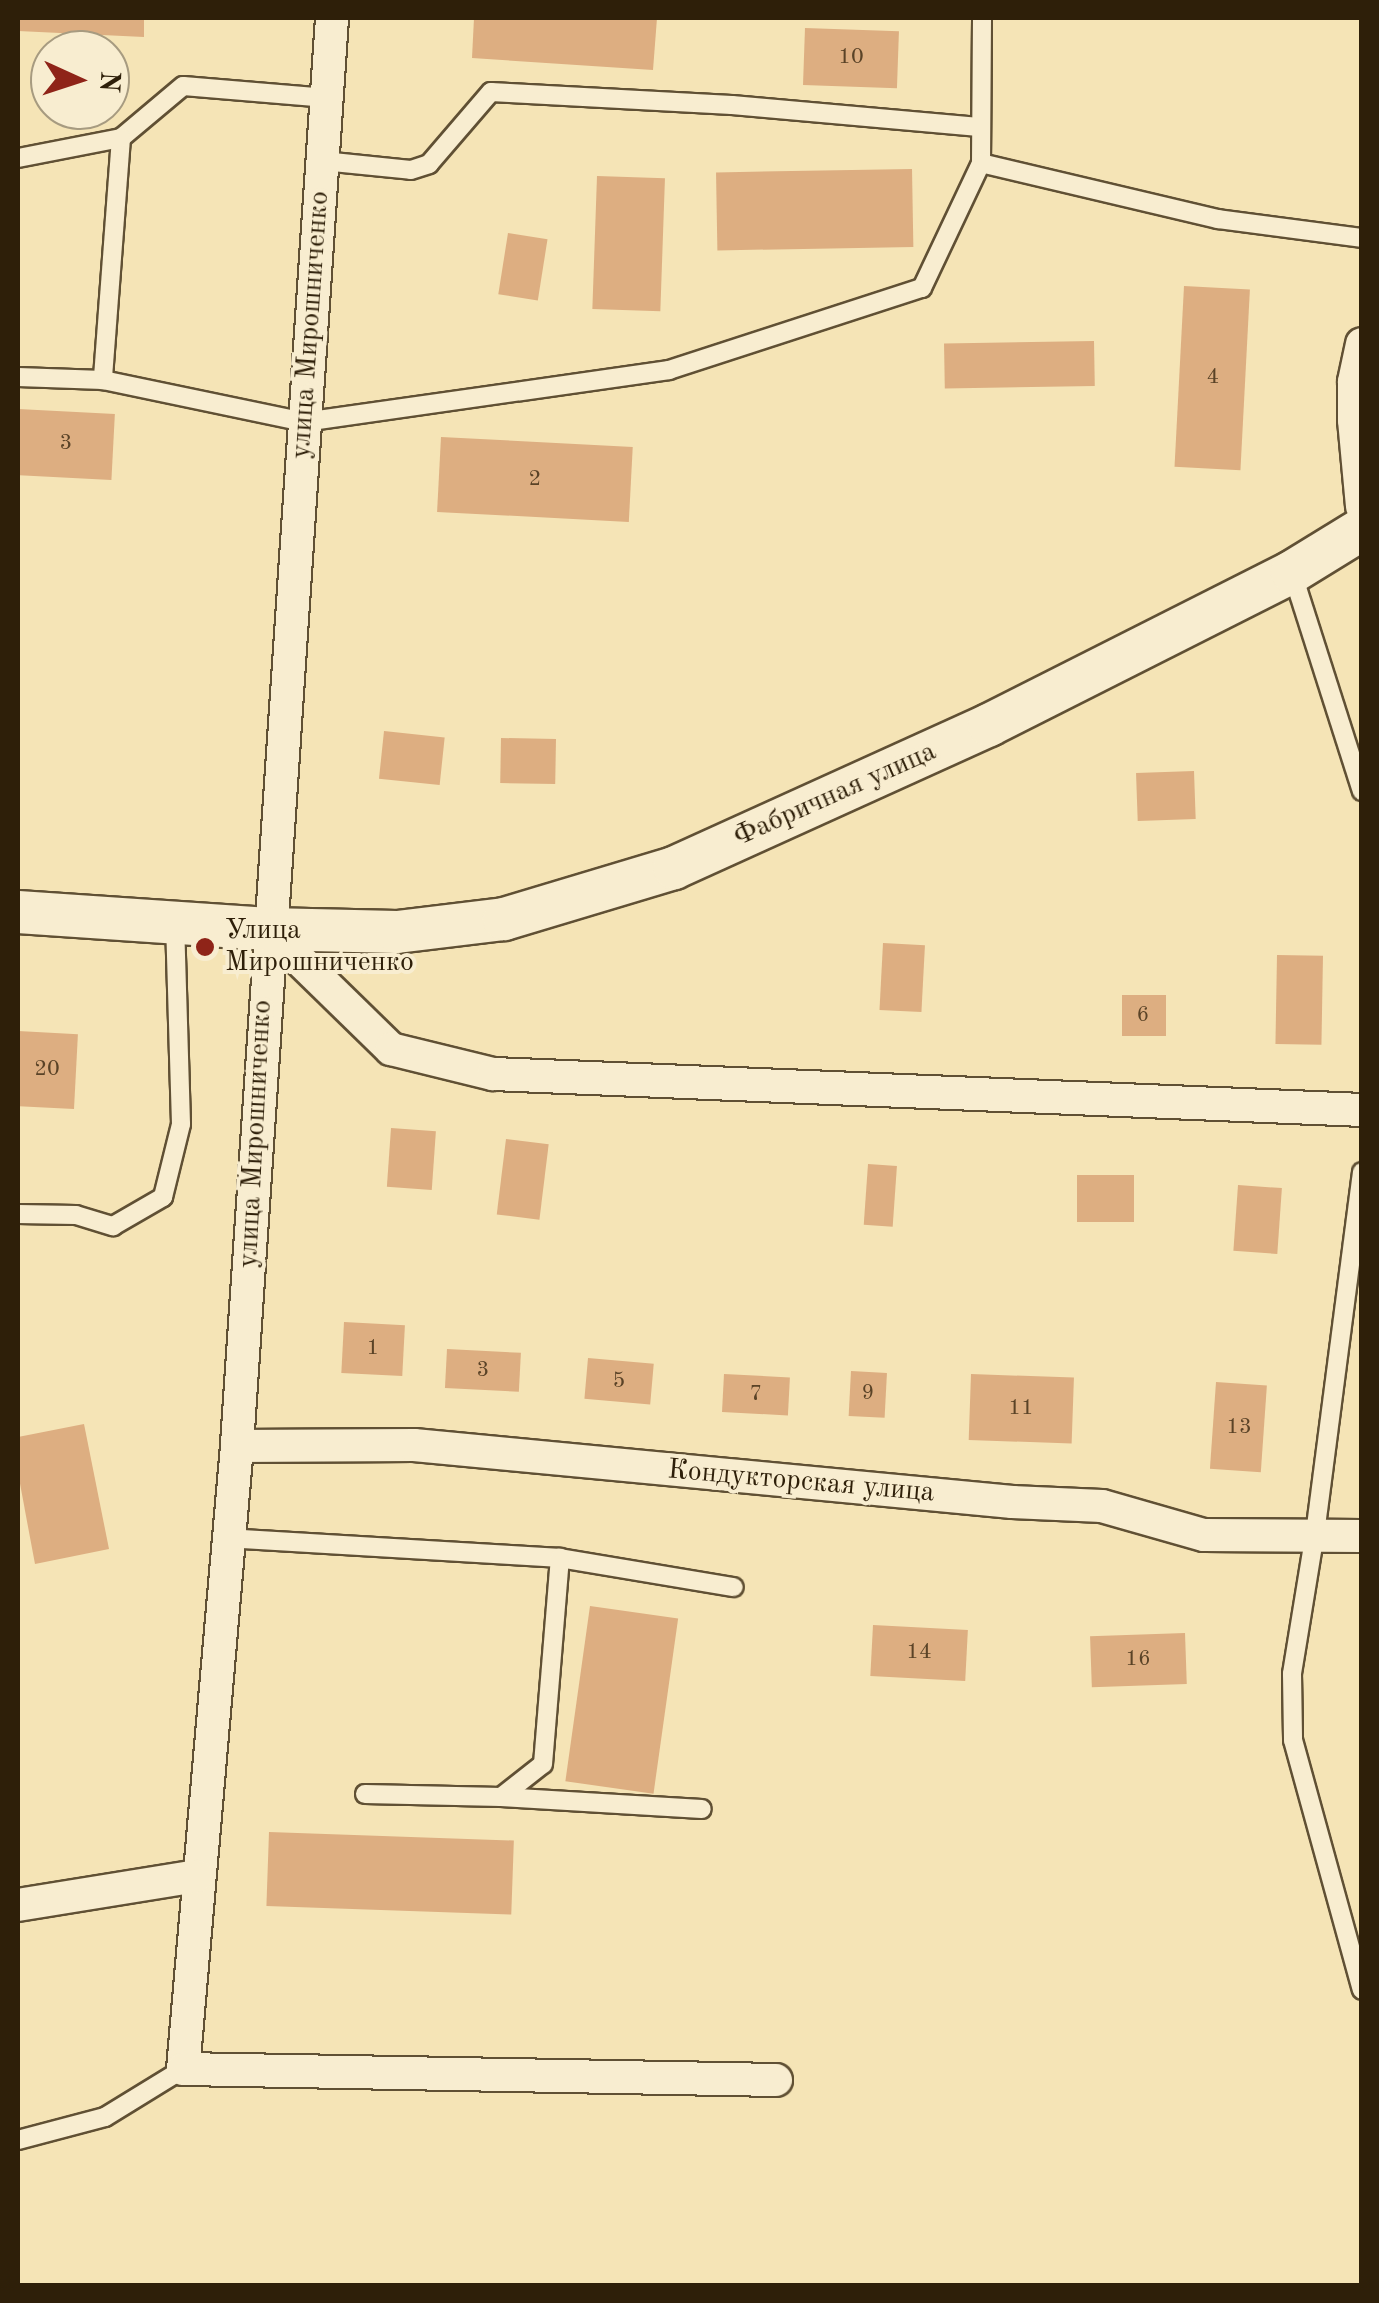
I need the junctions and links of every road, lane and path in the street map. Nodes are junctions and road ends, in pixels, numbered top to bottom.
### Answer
1 (332, 18) edge
2 (982, 18) edge
3 (327, 98) junction
4 (979, 127) junction
5 (121, 138) junction
6 (18, 158) edge
7 (323, 161) junction
8 (982, 163) junction
9 (1362, 238) edge
10 (1362, 344) edge
11 (18, 377) edge
12 (104, 380) junction
13 (304, 422) junction
14 (1362, 507) edge
15 (1362, 529) edge
16 (1292, 572) junction
17 (1362, 791) edge
18 (18, 912) edge
19 (175, 921) junction
20 (268, 929) junction
21 (1362, 1110) edge
22 (1362, 1172) edge
23 (18, 1214) edge
24 (237, 1446) junction
25 (1315, 1532) junction
26 (1362, 1536) edge
27 (226, 1538) junction
28 (560, 1558) junction
29 (734, 1587) dead end
30 (365, 1794) dead end
31 (501, 1798) junction
32 (702, 1809) dead end
33 (197, 1876) junction
34 (18, 1905) edge
35 (1362, 1990) edge
36 (183, 2069) junction
37 (776, 2080) dead end
38 (18, 2140) edge

1 - 3 street, улица Мирошниченко
2 - 4 lane
3 - 5 lane
3 - 7 street, улица Мирошниченко
4 - 7 lane
4 - 8 lane
5 - 6 lane
5 - 12 lane
7 - 13 street, улица Мирошниченко
8 - 9 lane
8 - 13 lane
10 - 14 street
11 - 12 lane
12 - 13 lane
13 - 20 street, улица Мирошниченко
15 - 16 street, Фабричная улица
16 - 17 lane
16 - 20 street, Фабричная улица
18 - 19 street, Фабричная улица
19 - 20 street, Фабричная улица
19 - 23 lane
20 - 21 street
20 - 24 street, улица Мирошниченко
22 - 25 lane
24 - 25 street, Кондукторская улица
24 - 27 street, улица Мирошниченко
25 - 26 street, Кондукторская улица
25 - 35 lane
27 - 28 lane
27 - 33 street, улица Мирошниченко
28 - 29 lane
28 - 31 lane
30 - 31 lane
31 - 32 lane
33 - 34 street
33 - 36 street, улица Мирошниченко
36 - 37 street
36 - 38 lane

